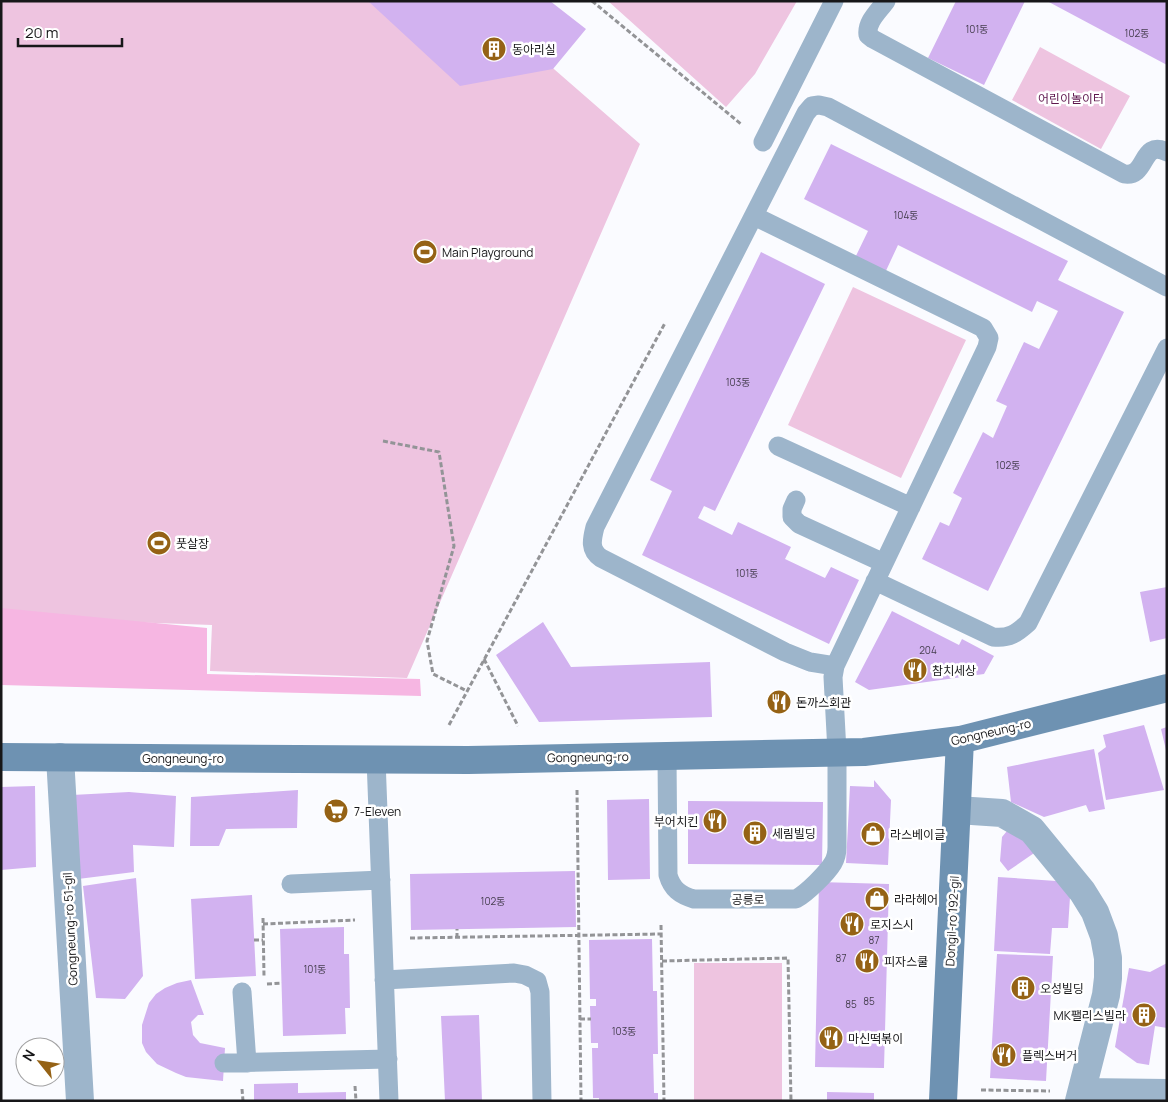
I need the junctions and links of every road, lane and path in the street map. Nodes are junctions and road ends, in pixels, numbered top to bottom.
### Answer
1 (592, 1) edge
2 (834, 1) edge
3 (886, 1) edge
4 (763, 142) joint
5 (1167, 152) edge
6 (754, 216) junction
7 (1167, 287) edge
8 (668, 317) dead end
9 (1167, 348) edge
10 (383, 441) dead end
11 (778, 446) dead end
12 (796, 500) dead end
13 (911, 508) junction
14 (884, 564) junction
15 (874, 581) junction
16 (484, 659) junction
17 (835, 666) junction
18 (1167, 688) edge
19 (467, 691) junction
20 (449, 725) dead end
21 (518, 726) dead end
22 (960, 740) junction
23 (837, 752) junction
24 (667, 756) junction
25 (1, 757) edge
26 (60, 757) junction
27 (376, 759) junction
28 (577, 790) dead end
29 (957, 810) junction
30 (381, 880) junction
31 (356, 881) junction
32 (291, 884) dead end
33 (263, 918) dead end
34 (263, 924) junction
35 (662, 925) dead end
36 (457, 929) dead end
37 (662, 934) junction
38 (403, 938) dead end
39 (456, 938) junction
40 (254, 940) dead end
41 (263, 940) junction
42 (662, 960) junction
43 (384, 980) junction
44 (282, 984) dead end
45 (242, 992) dead end
46 (580, 1019) junction
47 (591, 1019) dead end
48 (388, 1059) junction
49 (224, 1063) dead end
50 (247, 1063) junction
51 (981, 1090) dead end
52 (1167, 1093) edge
53 (1081, 1096) edge
54 (80, 1101) edge
55 (389, 1101) edge
56 (542, 1101) edge
57 (581, 1101) edge
58 (664, 1101) edge
59 (791, 1101) edge
60 (943, 1101) edge

1 - 4 path
2 - 4 lane
3 - 5 lane
6 - 7 lane
6 - 13 lane
6 - 17 lane
8 - 16 path
9 - 15 lane
10 - 19 path
11 - 13 lane
12 - 14 lane
13 - 14 lane
14 - 15 lane
15 - 17 lane
16 - 19 path
16 - 21 path
17 - 23 lane, 공릉로
18 - 22 street, Gongneung-ro
19 - 20 path
22 - 23 street, Gongneung-ro
22 - 29 street, Dongil-ro 192-gil
23 - 24 street, Gongneung-ro
23 - 24 lane, 공릉로
24 - 27 street, Gongneung-ro
25 - 26 street, Gongneung-ro
26 - 27 street, Gongneung-ro
26 - 54 street, Gongneung-ro 51-gil
27 - 30 lane
28 - 46 path
29 - 53 street
29 - 60 street, Dongil-ro 192-gil
30 - 31 lane
30 - 43 lane
31 - 32 lane
31 - 34 path
33 - 34 path
34 - 41 path
35 - 37 path
36 - 39 path
37 - 39 path
37 - 42 path
38 - 39 path
40 - 41 path
41 - 44 path
42 - 58 path
42 - 59 path
43 - 48 lane
43 - 56 lane
45 - 50 lane
46 - 47 path
46 - 57 path
48 - 50 lane
48 - 55 lane
49 - 50 lane
51 - 53 path
52 - 53 street

